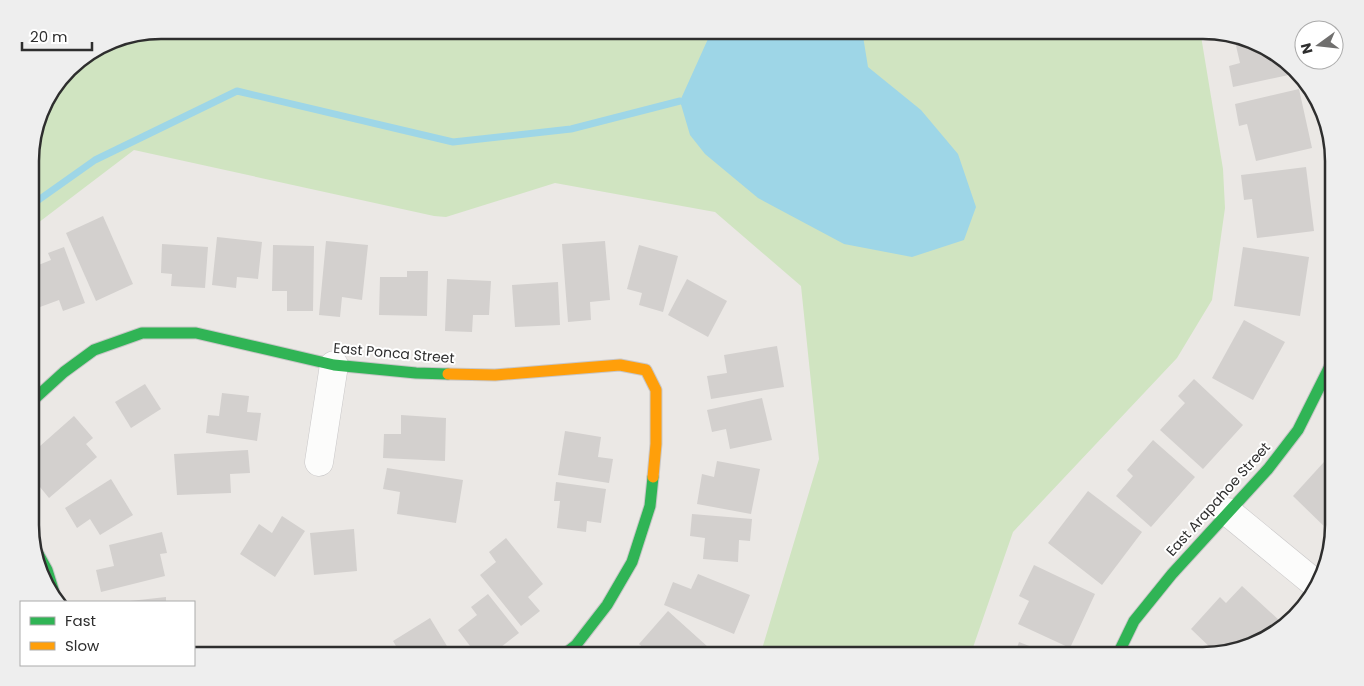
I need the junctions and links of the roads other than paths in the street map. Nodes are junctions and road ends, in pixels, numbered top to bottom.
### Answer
1 (334, 365) junction
2 (1325, 376) edge
3 (39, 395) edge
4 (319, 462) dead end
5 (1228, 512) junction
6 (1312, 581) edge
7 (573, 647) edge
8 (1121, 647) edge

1 - 3 street, East Ponca Street
1 - 4 street
1 - 7 street, East Ponca Street
2 - 5 street, East Arapahoe Street
5 - 6 street
5 - 8 street, East Arapahoe Street

